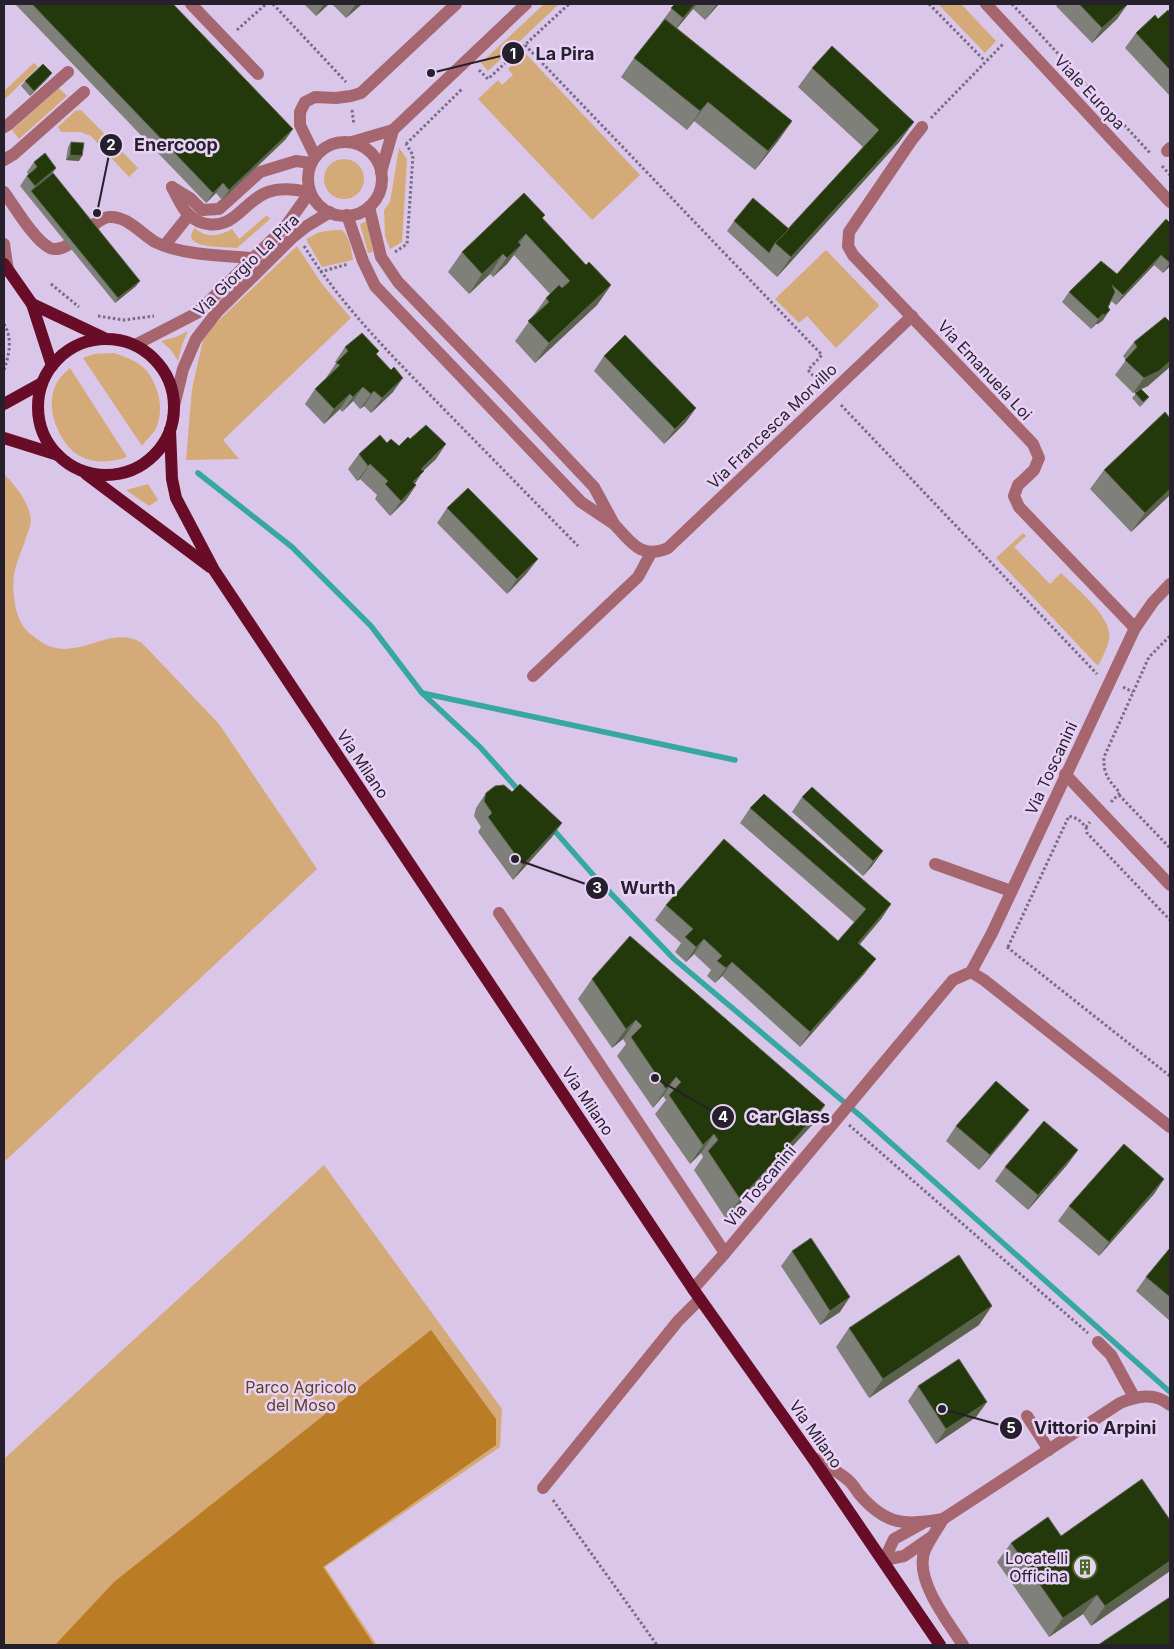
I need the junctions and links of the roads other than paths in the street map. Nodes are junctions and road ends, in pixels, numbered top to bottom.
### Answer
1 (191, 4) edge
2 (456, 4) edge
3 (526, 4) edge
4 (986, 4) edge
5 (68, 72) dead end
6 (258, 74) dead end
7 (84, 92) dead end
8 (4, 127) edge
9 (922, 127) road end
10 (393, 130) junction
11 (352, 142) junction
12 (313, 159) junction
13 (4, 160) edge
14 (381, 172) junction
15 (283, 188) junction
16 (4, 192) edge
17 (310, 192) junction
18 (1170, 202) edge
19 (369, 207) junction
20 (298, 209) junction
21 (330, 212) junction
22 (189, 214) junction
23 (347, 215) junction
24 (4, 244) edge
25 (165, 245) junction
26 (253, 258) junction
27 (6, 267) edge
28 (32, 304) junction
29 (912, 316) junction
30 (105, 339) junction
31 (135, 345) junction
32 (467, 352) junction
33 (52, 366) junction
34 (451, 366) junction
35 (42, 382) junction
36 (511, 399) junction
37 (4, 404) edge
38 (174, 406) junction
39 (495, 413) junction
40 (170, 430) junction
41 (4, 438) edge
42 (58, 455) junction
43 (80, 470) junction
44 (614, 524) junction
45 (651, 553) junction
46 (214, 570) junction
47 (1170, 584) edge
48 (1135, 628) junction
49 (532, 676) dead end
50 (1065, 774) junction
51 (935, 864) dead end
52 (1170, 885) edge
53 (1011, 891) junction
54 (498, 913) dead end
55 (971, 972) junction
56 (1170, 1127) edge
57 (725, 1253) junction
58 (697, 1294) junction
59 (1098, 1342) road end
60 (1134, 1397) junction
61 (1170, 1405) edge
62 (1027, 1416) dead end
63 (1049, 1450) junction
64 (812, 1456) junction
65 (543, 1488) road end
66 (943, 1519) junction
67 (923, 1523) junction
68 (934, 1536) junction
69 (884, 1560) junction
70 (940, 1645) edge
71 (963, 1645) edge

1 - 6 street
2 - 12 street
3 - 10 street
4 - 18 street, Viale Europa
5 - 8 street
7 - 13 street
9 - 29 street, Via Emanuela Loi
10 - 11 street
10 - 14 street
11 - 12 street
11 - 14 street
12 - 17 street
12 - 22 street
14 - 19 street
15 - 17 street
15 - 20 street
15 - 22 street
16 - 25 street
17 - 20 street, Via Giorgio La Pira
17 - 21 street
19 - 23 street
19 - 32 street
20 - 26 street, Via Giorgio La Pira
21 - 23 street
21 - 38 street, Via Giorgio La Pira
22 - 25 street
23 - 34 street
24 - 27 street
25 - 26 street
26 - 31 street, Via Giorgio La Pira
27 - 28 main road, Via Milano
28 - 30 main road, Via Milano
28 - 33 main road, Via Milano
29 - 45 street, Via Francesca Morvillo
29 - 48 street, Via Emanuela Loi
30 - 31 main road, Via Milano
30 - 33 main road, Via Milano
31 - 38 main road, Via Milano
32 - 34 street
32 - 36 street
33 - 35 main road, Via Milano
34 - 39 street
35 - 37 main road
35 - 42 main road, Via Milano
36 - 39 street
36 - 44 street
38 - 40 main road, Via Milano
39 - 44 street
40 - 43 main road, Via Milano
40 - 46 main road, Via Milano
41 - 42 main road
42 - 43 main road, Via Milano
43 - 46 main road, Via Milano
44 - 45 street
45 - 49 street
46 - 58 main road, Via Milano
47 - 48 street, Via Toscanini
48 - 50 street, Via Toscanini
50 - 52 street
50 - 53 street, Via Toscanini
51 - 53 street
53 - 55 street, Via Toscanini
54 - 57 street, Via Milano
55 - 56 street
55 - 57 street, Via Toscanini
57 - 58 street, Via Toscanini
58 - 64 main road, Via Milano
58 - 65 street, Via Toscanini
59 - 60 street
60 - 61 street
60 - 63 street
62 - 63 street
63 - 66 street
64 - 67 street
64 - 69 main road, Via Milano
66 - 67 street
66 - 68 street
67 - 69 street
68 - 69 street
68 - 71 street
69 - 70 main road, Via Milano

